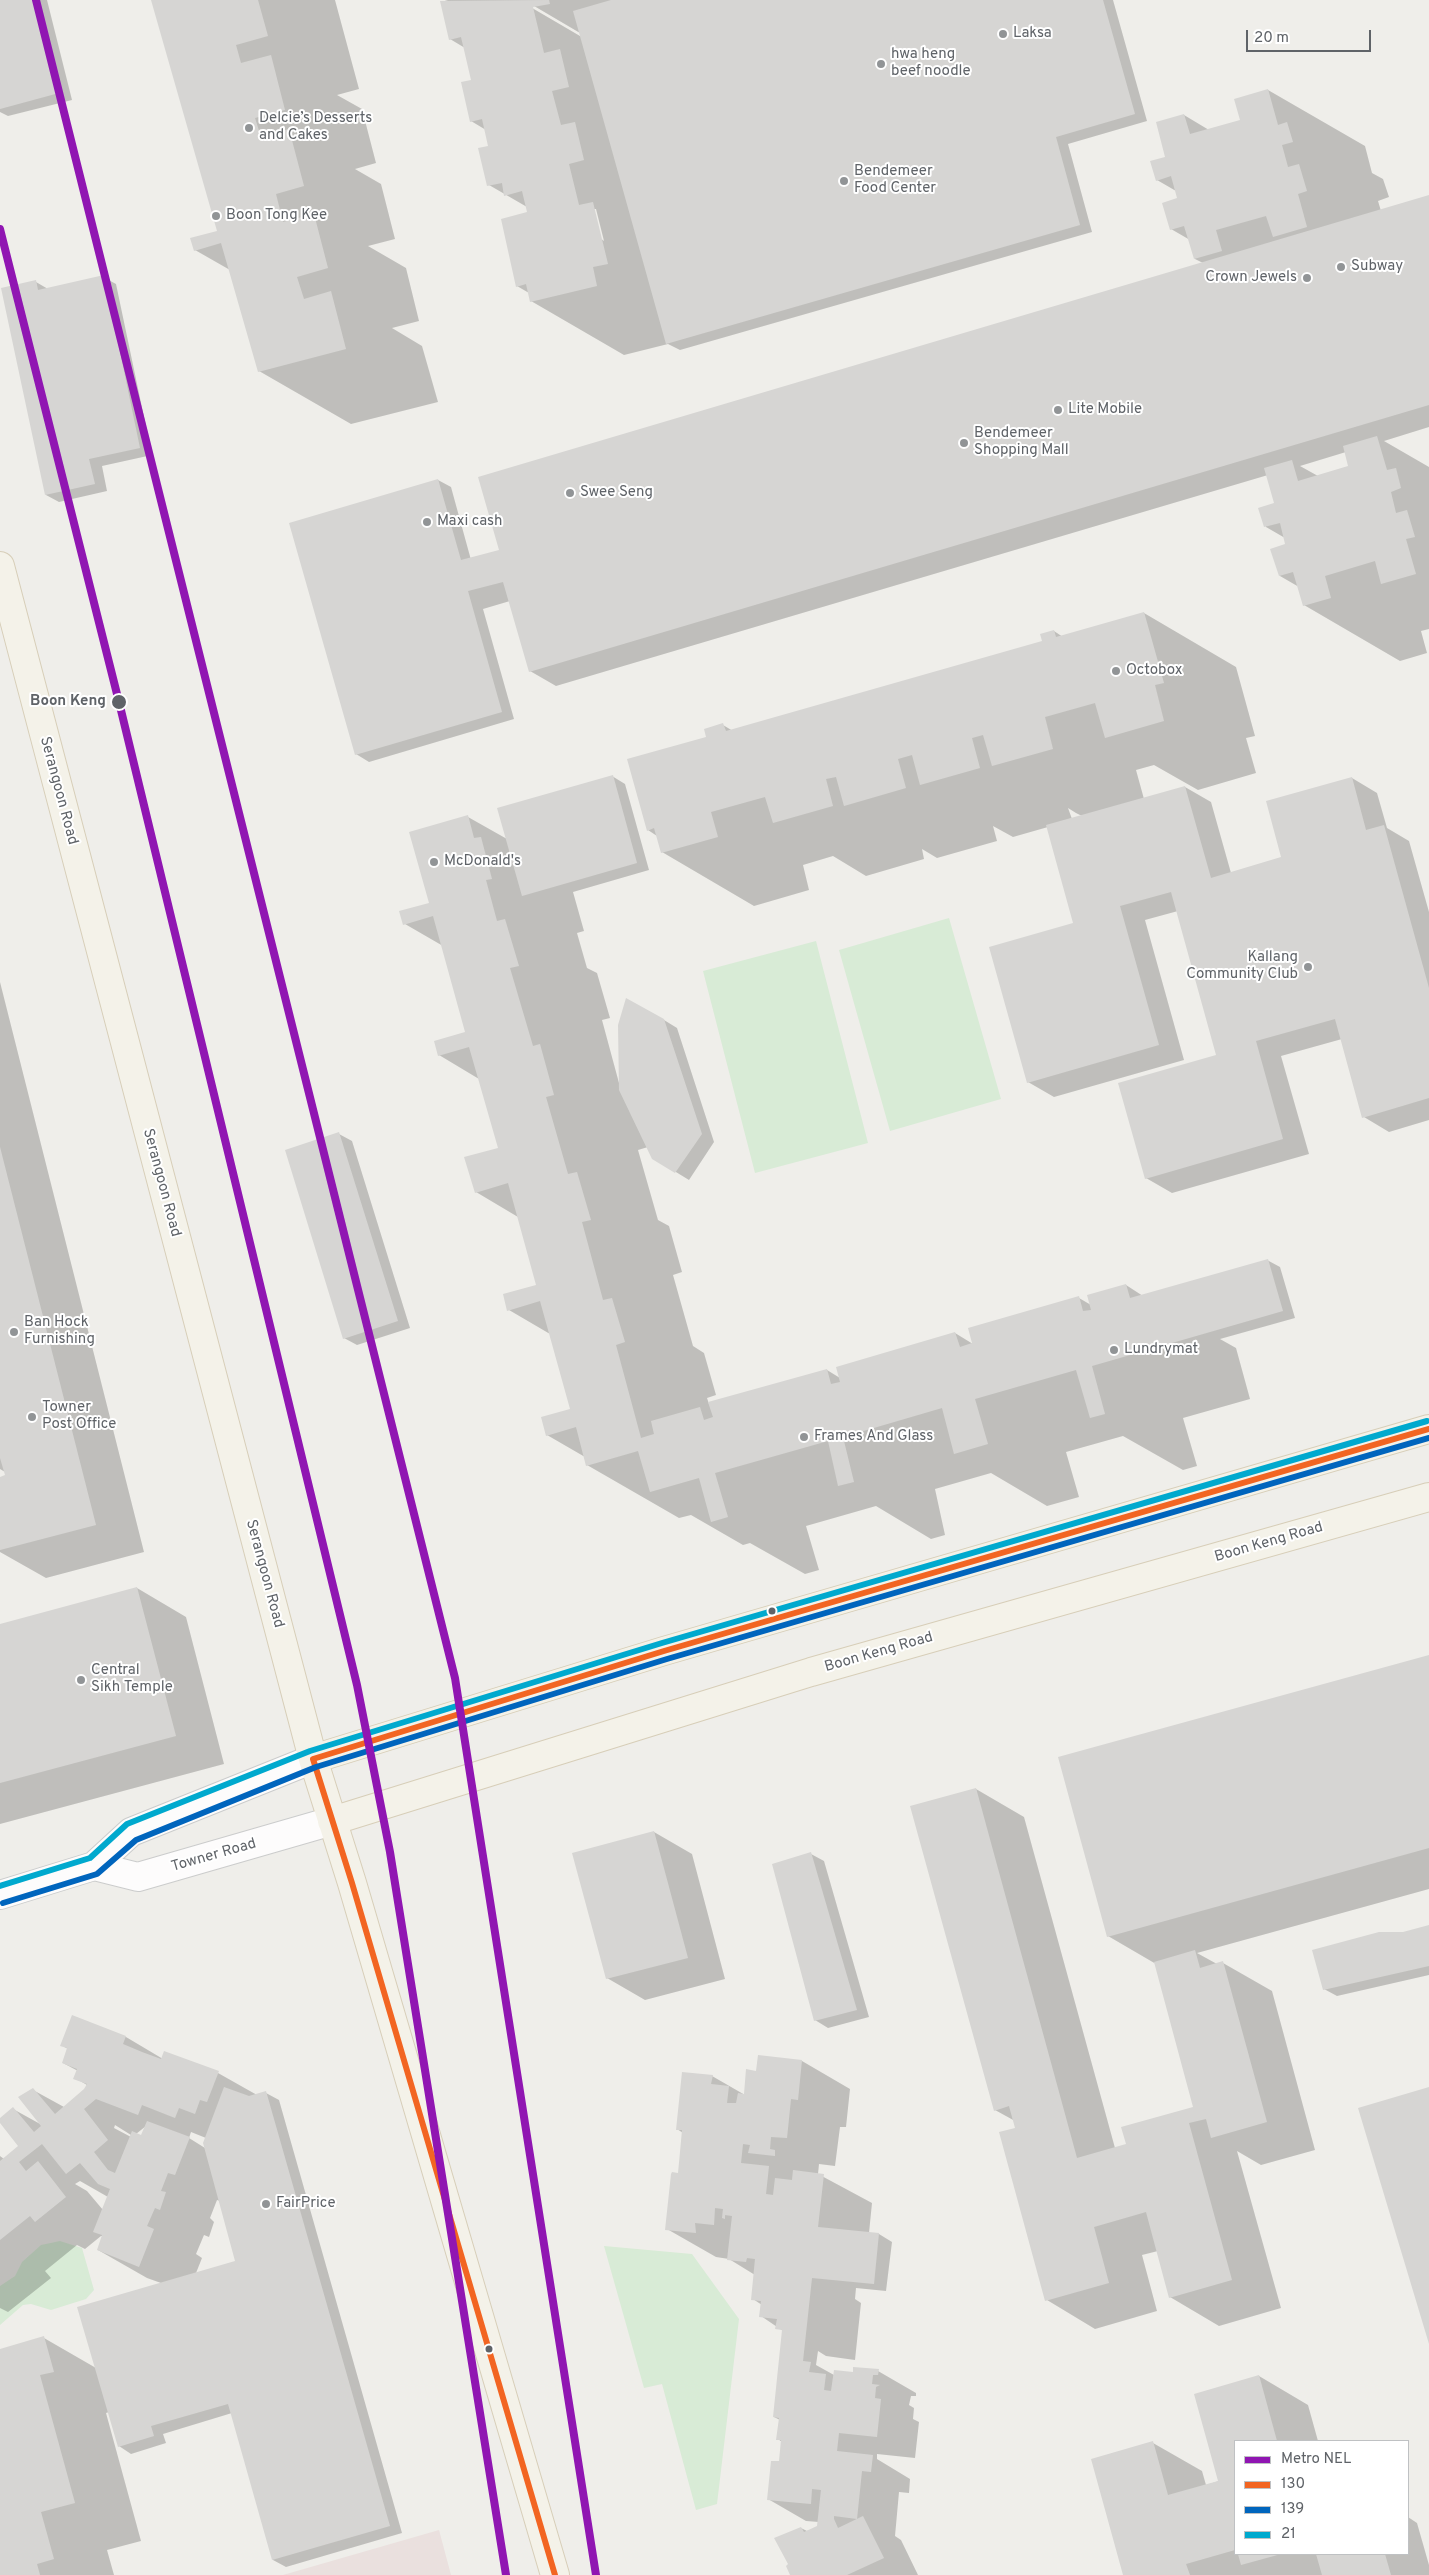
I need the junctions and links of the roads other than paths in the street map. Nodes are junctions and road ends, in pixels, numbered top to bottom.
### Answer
1 (0, 566) edge
2 (1429, 1429) edge
3 (1429, 1497) edge
4 (313, 1758) junction
5 (332, 1821) junction
6 (94, 1866) junction
7 (0, 1895) edge
8 (555, 2575) edge

1 - 4 main road, Serangoon Road
2 - 4 main road
3 - 5 main road, Boon Keng Road
4 - 5 main road, Serangoon Road
4 - 6 street
5 - 6 street, Towner Road
5 - 8 main road, Serangoon Road
6 - 7 street

